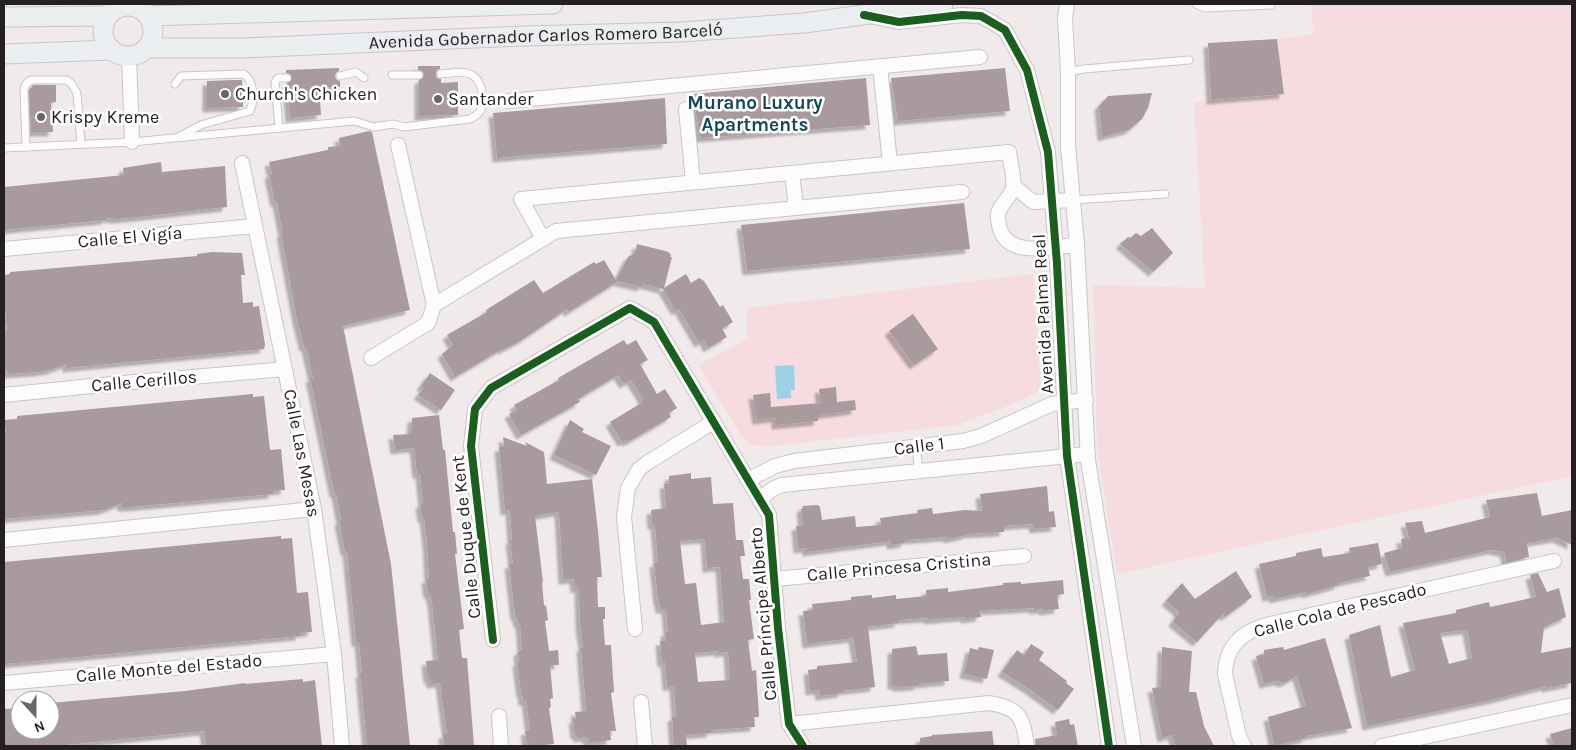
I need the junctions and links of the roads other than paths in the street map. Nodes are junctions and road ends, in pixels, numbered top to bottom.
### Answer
1 (127, 4) edge
2 (553, 4) edge
3 (943, 4) edge
4 (1067, 4) edge
5 (1196, 4) edge
6 (1270, 5) edge
7 (864, 15) junction
8 (107, 16) junction
9 (149, 16) junction
10 (4, 17) edge
11 (147, 48) junction
12 (120, 53) junction
13 (4, 54) edge
14 (980, 57) dead end
15 (1190, 60) dead end
16 (880, 66) junction
17 (1068, 72) junction
18 (440, 74) dead end
19 (392, 75) dead end
20 (419, 75) dead end
21 (340, 76) dead end
22 (287, 78) dead end
23 (364, 78) dead end
24 (175, 84) dead end
25 (509, 101) dead end
26 (686, 109) dead end
27 (279, 128) junction
28 (178, 138) junction
29 (132, 142) junction
30 (80, 144) junction
31 (398, 145) dead end
32 (26, 147) junction
33 (4, 148) edge
34 (242, 163) dead end
35 (890, 163) junction
36 (792, 173) junction
37 (693, 182) junction
38 (1014, 186) junction
39 (962, 192) dead end
40 (1166, 194) dead end
41 (1073, 200) junction
42 (1052, 201) junction
43 (796, 208) junction
44 (255, 226) junction
45 (543, 239) junction
46 (1077, 245) junction
47 (1055, 246) junction
48 (4, 249) edge
49 (434, 304) junction
50 (371, 358) dead end
51 (285, 369) junction
52 (4, 395) edge
53 (1086, 400) junction
54 (1063, 402) junction
55 (713, 422) junction
56 (916, 447) junction
57 (1088, 454) junction
58 (1067, 456) junction
59 (919, 471) junction
60 (748, 480) junction
61 (760, 501) junction
62 (314, 509) junction
63 (4, 540) edge
64 (1024, 556) dead end
65 (1554, 561) dead end
66 (775, 579) junction
67 (635, 629) dead end
68 (492, 640) dead end
69 (334, 654) junction
70 (4, 683) edge
71 (641, 702) dead end
72 (1572, 705) edge
73 (499, 716) dead end
74 (789, 724) junction
75 (1426, 742) edge
76 (342, 746) edge
77 (501, 746) edge
78 (645, 746) edge
79 (803, 746) edge
80 (1027, 746) edge
81 (1109, 746) edge
82 (1134, 746) edge
83 (1244, 746) edge
84 (1382, 746) edge

1 - 8 main road
1 - 9 main road
2 - 9 main road, Avenida Gobernador Carlos Romero Barceló
3 - 7 main road, Avenida Gobernador Carlos Romero Barceló
4 - 17 street
5 - 6 lane
7 - 11 main road, Avenida Gobernador Carlos Romero Barceló
7 - 42 street, Avenida Palma Real
8 - 10 main road
8 - 12 main road
9 - 11 main road
11 - 12 main road
12 - 13 main road
12 - 29 street
14 - 16 street
15 - 17 lane
16 - 25 street
16 - 35 street
17 - 41 street
18 - 27 lane
19 - 20 lane
21 - 23 lane
22 - 27 lane
24 - 28 lane
26 - 37 street
27 - 28 lane
28 - 29 lane
29 - 30 lane
30 - 32 lane
30 - 32 lane
31 - 49 street
32 - 33 lane
34 - 44 street, Calle Las Mesas
35 - 36 street
35 - 38 street
36 - 37 street
36 - 43 street
37 - 45 street
38 - 42 street
38 - 47 street
39 - 43 street
40 - 41 lane
41 - 42 street
41 - 46 street
42 - 47 street, Avenida Palma Real
43 - 45 street
44 - 48 street, Calle El Vigía
44 - 51 street, Calle Las Mesas
45 - 49 street
46 - 47 street
46 - 53 street
47 - 54 street, Avenida Palma Real
49 - 50 street
51 - 52 street, Calle Cerillos
51 - 62 street, Calle Las Mesas
53 - 54 street, Calle 1
53 - 57 street
54 - 56 street, Calle 1
54 - 58 street, Avenida Palma Real
55 - 60 street, Calle Duque de Kent
55 - 67 street
55 - 68 street, Calle Duque de Kent
56 - 59 lane
56 - 60 street, Calle 1
57 - 58 street, Calle 1
57 - 82 street
58 - 59 street, Calle 1
58 - 81 street, Avenida Palma Real
59 - 61 street, Calle 1
60 - 61 street, Calle Príncipe Alberto
61 - 66 street, Calle Príncipe Alberto
62 - 63 street
62 - 69 street, Calle Las Mesas
64 - 66 street, Calle Princesa Cristina
65 - 83 street, Calle Cola de Pescado
66 - 74 street, Calle Príncipe Alberto
69 - 70 street, Calle Monte del Estado
69 - 76 street, Calle Las Mesas
71 - 78 street
72 - 75 street
73 - 77 street
74 - 79 street, Calle Príncipe Alberto
74 - 80 street
75 - 84 street

